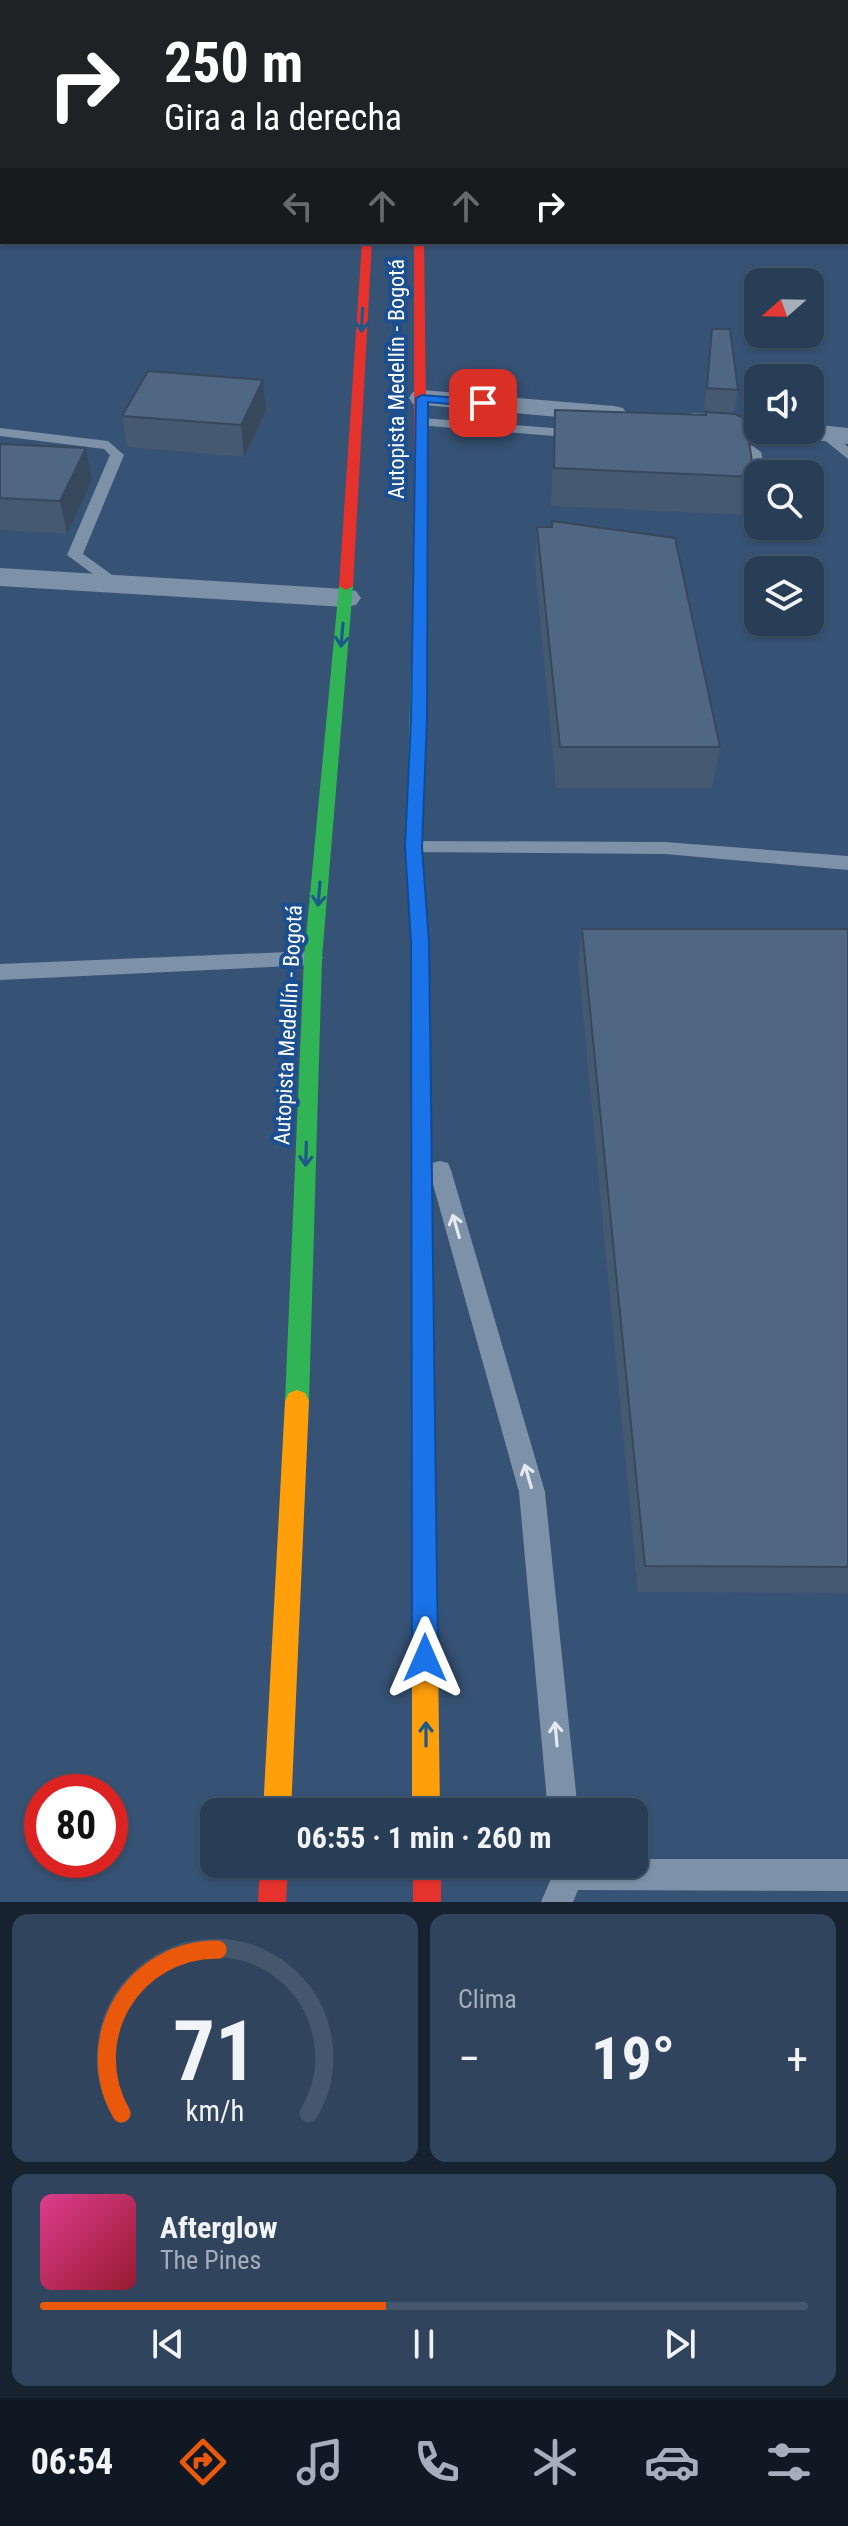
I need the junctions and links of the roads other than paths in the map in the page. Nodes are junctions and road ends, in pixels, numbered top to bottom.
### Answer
1 (367, 244) edge
2 (419, 244) edge
3 (422, 410) junction
4 (636, 416) edge
5 (666, 419) edge
6 (744, 425) edge
7 (0, 432) edge
8 (593, 435) edge
9 (837, 435) edge
10 (718, 444) edge
11 (848, 455) edge
12 (757, 460) edge
13 (0, 577) edge
14 (117, 585) junction
15 (345, 598) junction
16 (414, 847) junction
17 (848, 863) edge
18 (313, 958) junction
19 (0, 972) edge
20 (421, 1106) junction
21 (278, 1798) edge
22 (426, 1798) edge
23 (562, 1798) edge
24 (848, 1875) edge
25 (273, 1878) edge
26 (427, 1878) edge
27 (565, 1880) edge
28 (272, 1902) edge
29 (427, 1902) edge

1 -> 15 highway, Autopista Medellín - Bogotá
2 - 3 highway, Autopista Medellín - Bogotá
3 - 4 street
3 - 8 lane
3 - 16 highway, Autopista Medellín - Bogotá
5 - 6 street
7 - 14 lane
9 - 11 lane
10 - 12 lane
13 - 14 street
14 - 15 street
15 -> 18 highway, Autopista Medellín - Bogotá
16 - 17 lane
16 - 20 highway, Autopista Medellín - Bogotá
18 - 19 lane
18 -> 21 highway, Autopista Medellín - Bogotá
22 -> 20 highway, Autopista Medellín - Bogotá
23 -> 20 lane
24 - 27 lane
25 - 28 highway
26 - 29 highway

